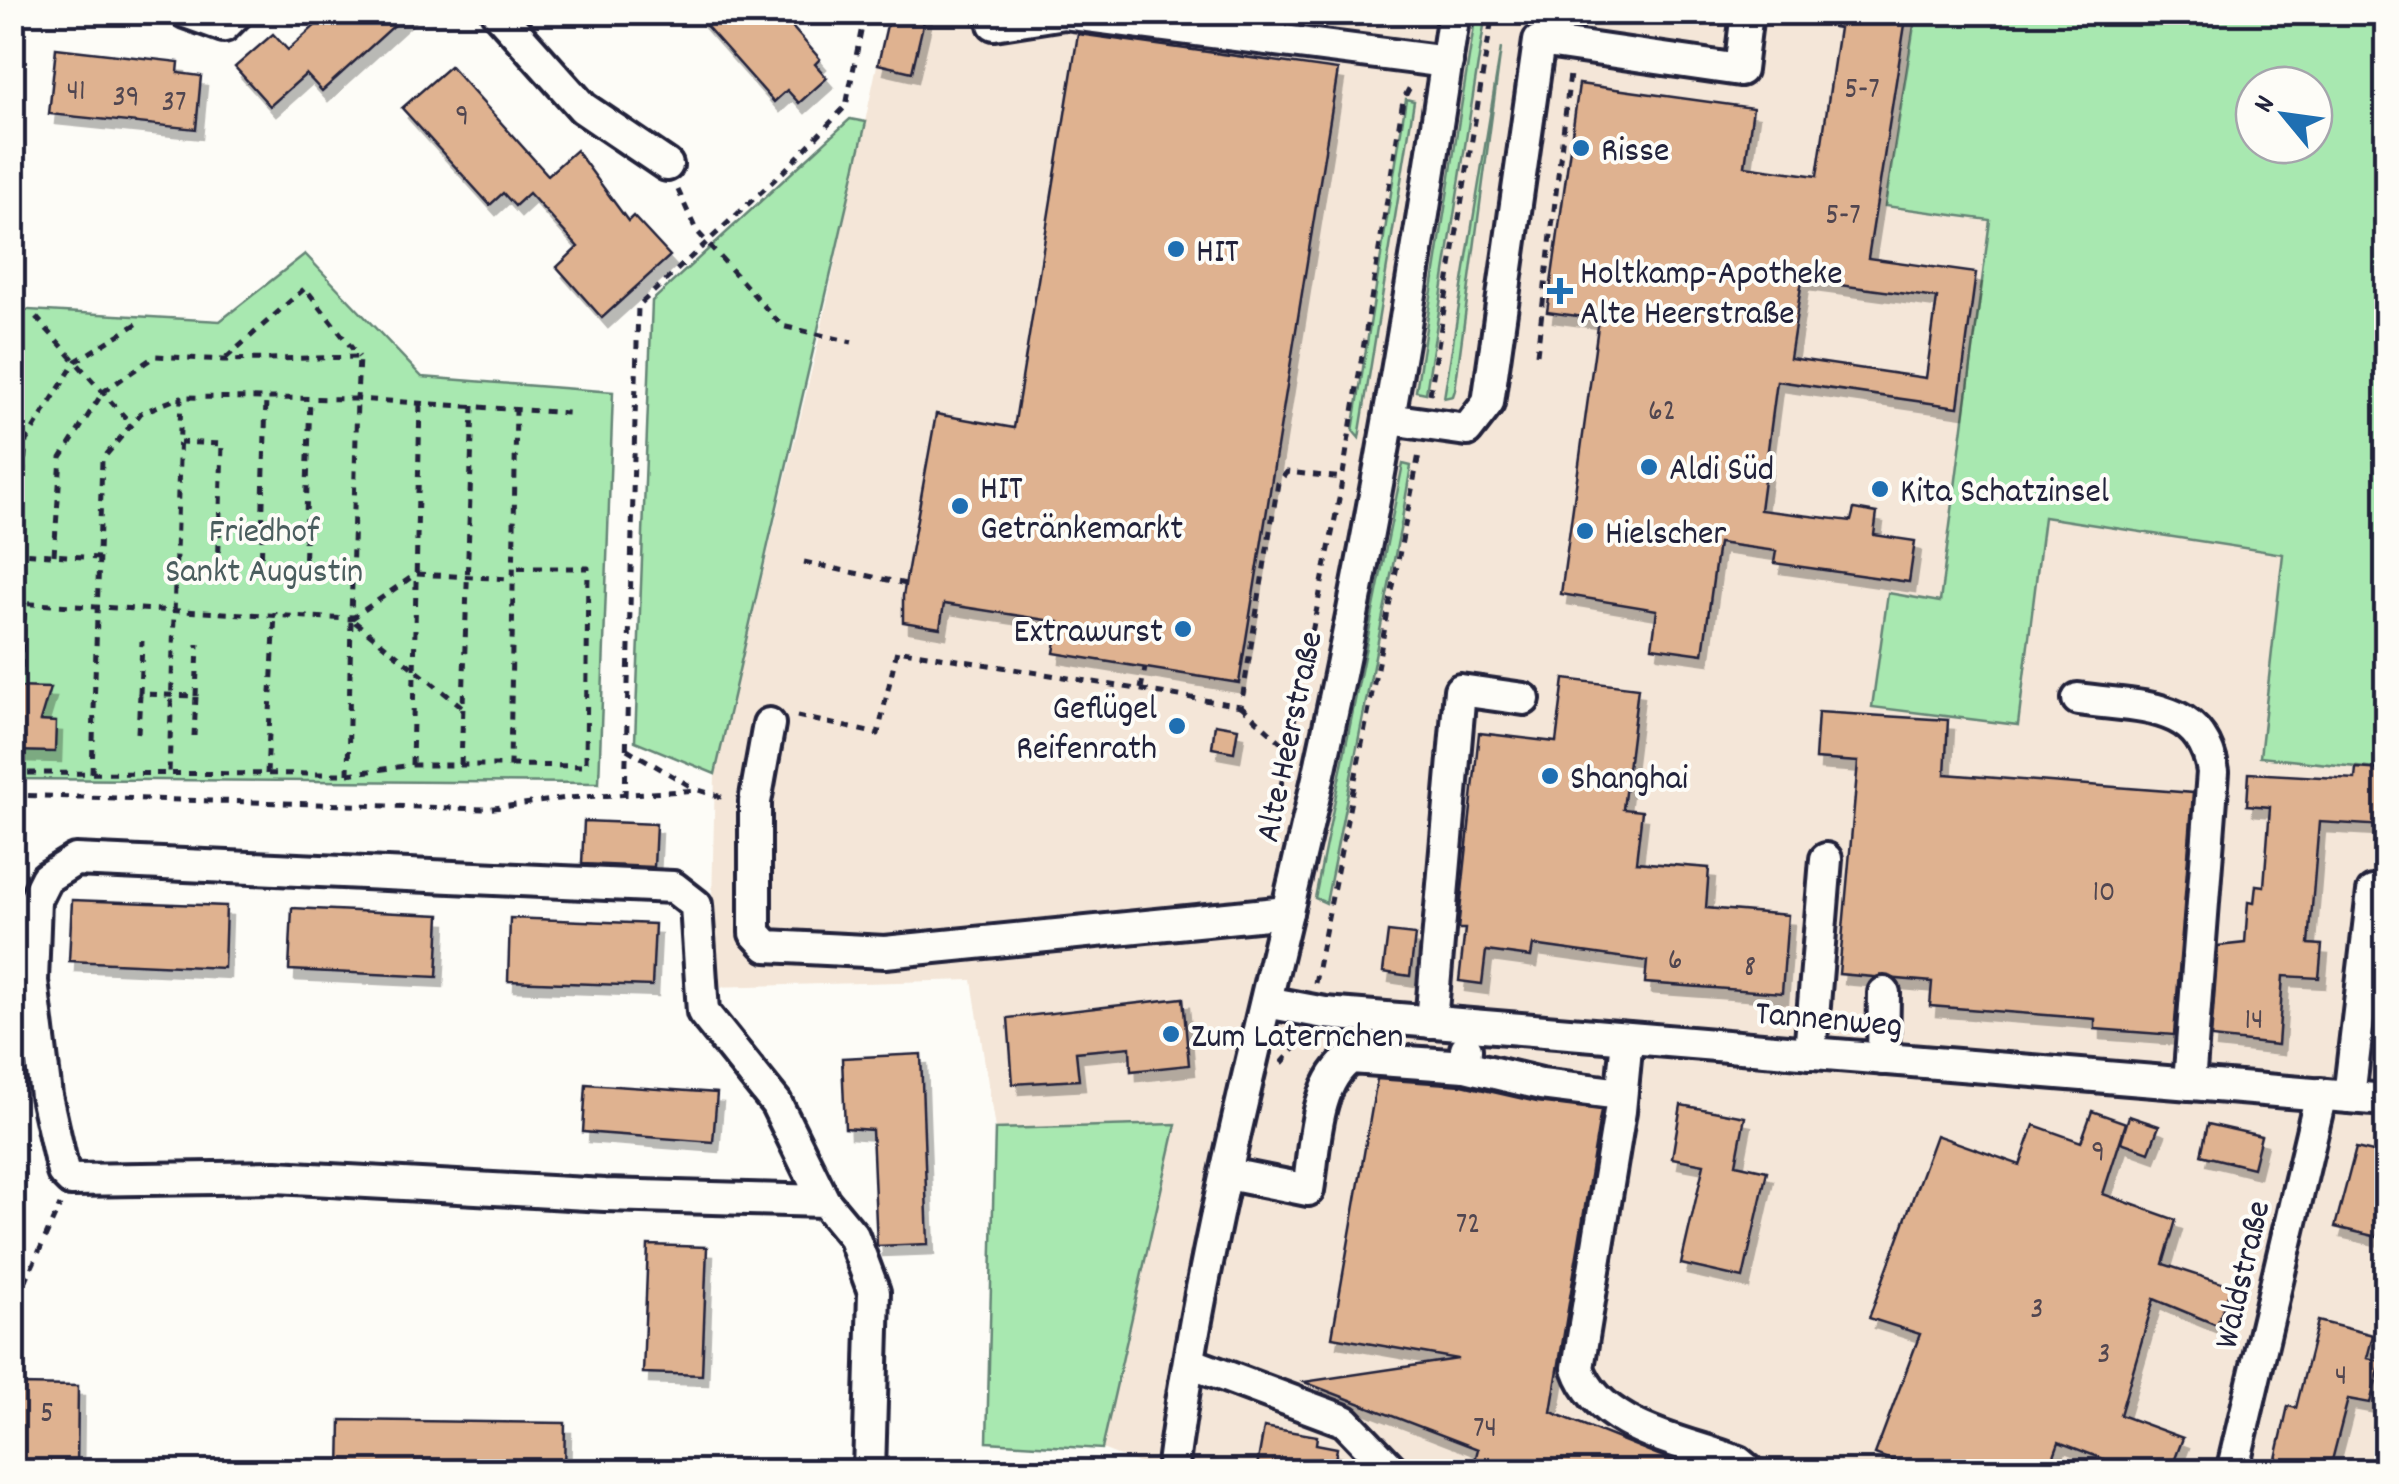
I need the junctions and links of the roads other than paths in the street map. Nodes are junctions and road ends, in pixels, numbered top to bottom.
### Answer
1 (185, 12) edge
2 (238, 12) edge
3 (497, 12) edge
4 (1454, 12) edge
5 (1747, 12) edge
6 (994, 24) dead end
7 (1433, 60) junction
8 (667, 165) road end
9 (1389, 419) junction
10 (1524, 699) dead end
11 (2078, 699) dead end
12 (779, 719) road end
13 (1826, 859) dead end
14 (2373, 892) dead end
15 (1287, 912) junction
16 (847, 937) dead end
17 (1884, 993) dead end
18 (1266, 1002) junction
19 (1431, 1022) junction
20 (1468, 1025) junction
21 (1627, 1038) junction
22 (1810, 1052) junction
23 (1883, 1058) junction
24 (1465, 1066) junction
25 (2189, 1084) junction
26 (1622, 1094) junction
27 (2335, 1096) junction
28 (2386, 1100) edge
29 (1228, 1174) junction
30 (824, 1201) junction
31 (1190, 1363) junction
32 (869, 1472) edge
33 (1172, 1472) edge
34 (1394, 1472) edge
35 (1750, 1472) edge
36 (2232, 1472) edge

1 - 2 street
3 - 8 street
4 - 7 street, Alte Heerstraße
5 - 9 street
6 - 7 street
7 - 9 street, Alte Heerstraße
9 - 15 street, Alte Heerstraße
10 - 19 street
11 - 25 street
12 - 15 street
13 - 22 street
14 - 27 street, Waldstraße
15 - 16 street
15 - 18 street, Alte Heerstraße
17 - 23 street
18 - 19 street, Tannenweg
18 - 29 street, Alte Heerstraße
19 - 20 street, Tannenweg
20 - 21 street, Tannenweg
20 - 24 street
21 - 22 street, Tannenweg
21 - 26 street
22 - 23 street, Tannenweg
23 - 25 street, Tannenweg
24 - 26 street
24 - 29 street
25 - 27 street, Tannenweg
26 - 35 street
27 - 28 street, Tannenweg
27 - 36 street, Waldstraße
29 - 31 street, Alte Heerstraße
30 - 30 street
30 - 32 street
31 - 33 street, Alte Heerstraße
31 - 34 street

